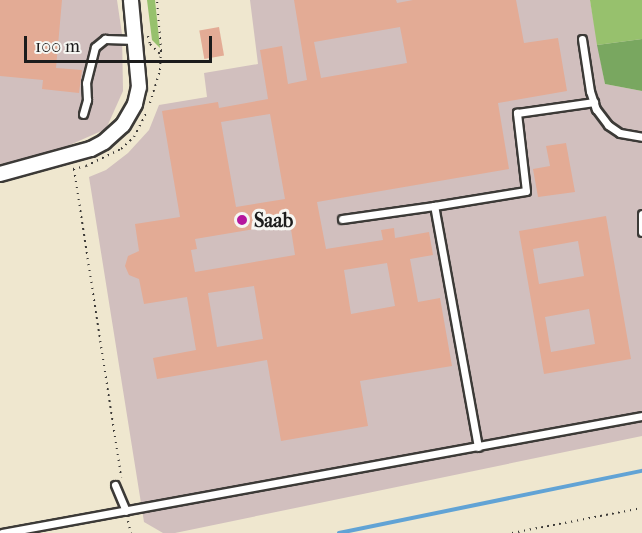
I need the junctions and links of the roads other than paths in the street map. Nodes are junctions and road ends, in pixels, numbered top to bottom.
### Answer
1 (131, 0) edge
2 (142, 36) junction
3 (582, 39) dead end
4 (594, 102) junction
5 (83, 114) dead end
6 (642, 137) edge
7 (0, 174) edge
8 (434, 206) junction
9 (642, 214) edge
10 (342, 219) dead end
11 (642, 232) edge
12 (642, 416) edge
13 (478, 447) junction
14 (119, 487) road end
15 (126, 511) junction
16 (2, 533) edge

1 - 2 street
2 - 5 lane
2 - 7 street
3 - 4 lane
4 - 6 lane
4 - 8 lane
8 - 10 lane
8 - 13 lane
9 - 11 lane
12 - 13 lane
13 - 15 lane
14 - 15 lane
15 - 16 lane

